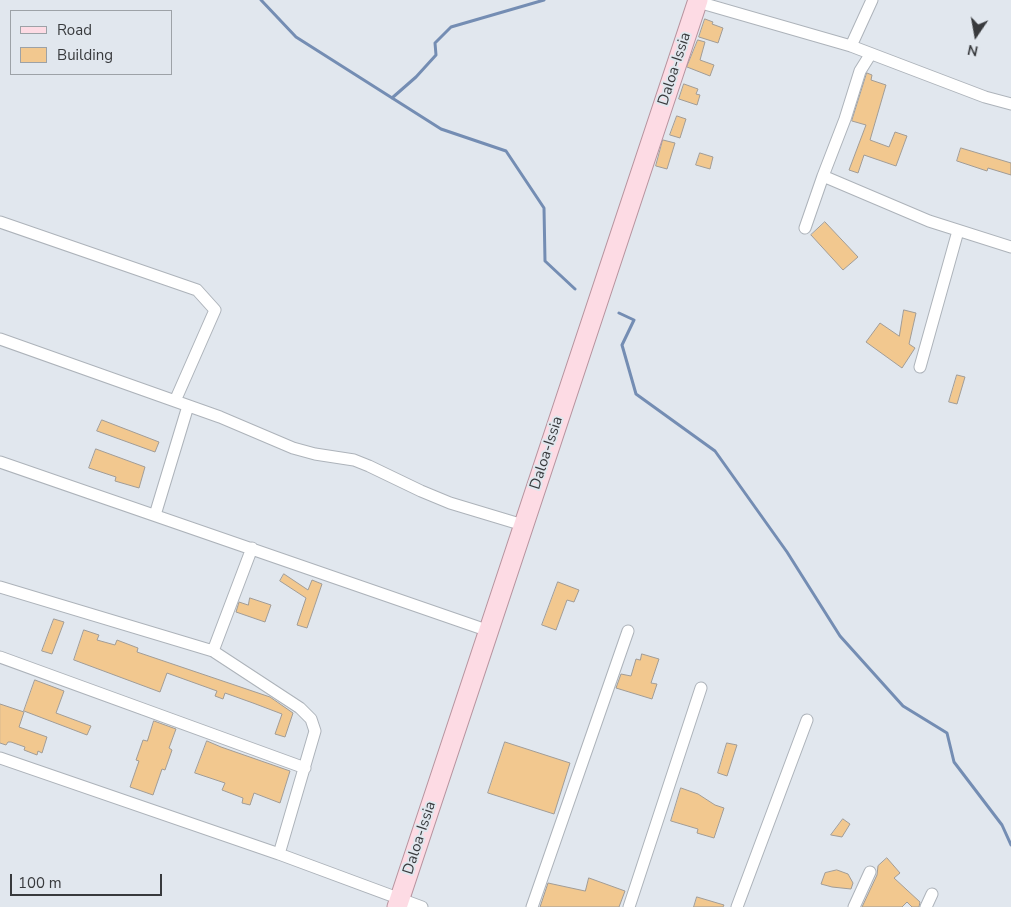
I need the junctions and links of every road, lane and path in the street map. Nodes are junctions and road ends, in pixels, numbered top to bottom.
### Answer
1 (872, 0) edge
2 (698, 1) edge
3 (850, 46) junction
4 (870, 54) junction
5 (1011, 104) edge
6 (823, 176) junction
7 (0, 222) edge
8 (804, 228) dead end
9 (958, 231) junction
10 (1011, 247) edge
11 (0, 339) edge
12 (920, 367) dead end
13 (175, 401) junction
14 (188, 406) junction
15 (0, 462) edge
16 (155, 515) junction
17 (523, 525) junction
18 (252, 548) junction
19 (0, 587) edge
20 (489, 631) junction
21 (628, 631) dead end
22 (213, 651) junction
23 (0, 657) edge
24 (701, 688) dead end
25 (807, 720) dead end
26 (0, 758) edge
27 (305, 768) junction
28 (279, 854) junction
29 (870, 872) dead end
30 (932, 894) dead end
31 (398, 903) edge
32 (422, 907) edge
33 (532, 907) edge
34 (628, 907) edge
35 (737, 907) edge
36 (854, 907) edge
37 (926, 907) edge

1 - 3 street
2 - 3 street
2 - 17 main road, Daloa-Issia
3 - 4 street
4 - 5 street
4 - 6 street
6 - 8 street
6 - 9 street
7 - 13 street
9 - 10 street
9 - 12 street
11 - 13 street
13 - 14 street
14 - 16 street
14 - 17 street
15 - 16 street
16 - 18 street
17 - 20 main road, Daloa-Issia
18 - 20 street
18 - 22 street
19 - 22 street
20 - 31 main road, Daloa-Issia
21 - 33 street
22 - 27 street
23 - 27 street
24 - 34 street
25 - 35 street
26 - 28 street
27 - 28 street
28 - 31 street
29 - 36 street
30 - 37 street
31 - 32 street

